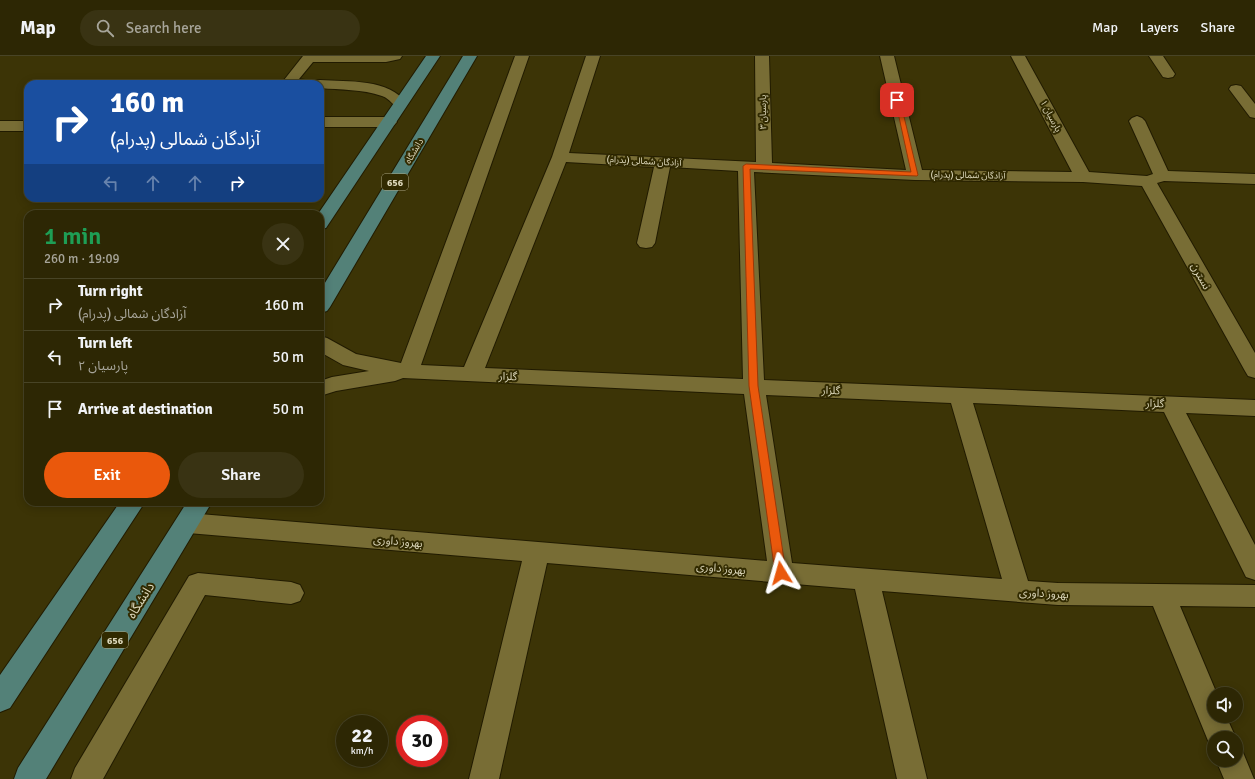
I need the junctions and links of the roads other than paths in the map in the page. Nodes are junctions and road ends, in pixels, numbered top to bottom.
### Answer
1 (395, 56) edge
2 (432, 56) edge
3 (470, 56) edge
4 (522, 56) edge
5 (593, 56) edge
6 (762, 56) edge
7 (887, 56) edge
8 (1018, 56) edge
9 (1156, 56) edge
10 (1168, 74) dead end
11 (292, 80) edge
12 (324, 84) edge
13 (1236, 89) dead end
14 (400, 104) junction
15 (1255, 114) edge
16 (1137, 121) dead end
17 (324, 122) edge
18 (389, 122) junction
19 (0, 126) edge
20 (24, 126) edge
21 (560, 157) junction
22 (663, 162) junction
23 (755, 167) junction
24 (915, 175) junction
25 (1083, 177) junction
26 (1155, 178) junction
27 (1255, 179) edge
28 (324, 218) edge
29 (646, 243) dead end
30 (324, 300) edge
31 (324, 345) edge
32 (1255, 371) edge
33 (408, 372) junction
34 (472, 374) junction
35 (754, 386) junction
36 (324, 387) edge
37 (960, 395) junction
38 (1171, 404) junction
39 (1255, 408) edge
40 (130, 506) edge
41 (194, 512) edge
42 (537, 552) junction
43 (1255, 570) edge
44 (781, 573) junction
45 (866, 579) junction
46 (1018, 591) junction
47 (291, 593) dead end
48 (1162, 595) junction
49 (1255, 596) edge
50 (4, 687) edge
51 (1218, 731) edge
52 (1234, 767) edge
53 (29, 779) edge
54 (86, 779) edge
55 (484, 779) edge
56 (912, 779) edge
57 (1239, 779) edge

1 - 11 street
2 - 14 main road
3 - 30 main road, دانشگاه / 656
4 - 33 street
5 - 21 street
6 - 23 street, پارسیان ۳
7 - 24 street
8 - 25 street, پارسیان ۱
9 - 10 street
12 - 14 street
13 - 15 street
14 - 18 main road
16 - 26 street, نسترن
17 - 18 street
18 - 28 main road
19 - 20 street
21 - 22 street, آزادگان شمالی (پدرام)
21 - 34 street
22 - 23 street, آزادگان شمالی (پدرام)
22 - 29 street
23 - 24 street, آزادگان شمالی (پدرام)
23 - 35 street, پارسیان ۳
24 - 25 street, آزادگان شمالی (پدرام)
25 - 26 street, آزادگان شمالی (پدرام)
26 - 27 street, آزادگان شمالی (پدرام)
26 - 32 street, نسترن
31 - 33 street
33 - 34 street, گلزار
33 - 36 street
34 - 35 street, گلزار
35 - 37 street, گلزار
35 - 44 street, پارسیان ۳
37 - 38 street, گلزار
37 - 46 street
38 - 39 street, گلزار
38 - 43 street
40 - 50 main road
41 - 42 street, بهروز داوری
41 - 53 main road, دانشگاه / 656
42 - 44 street, بهروز داوری
42 - 55 street
44 - 45 street, بهروز داوری
45 - 46 street, بهروز داوری
45 - 56 street
46 - 48 street, بهروز داوری
47 - 54 street
48 - 49 street, بهروز داوری
48 - 51 street
52 - 57 street

